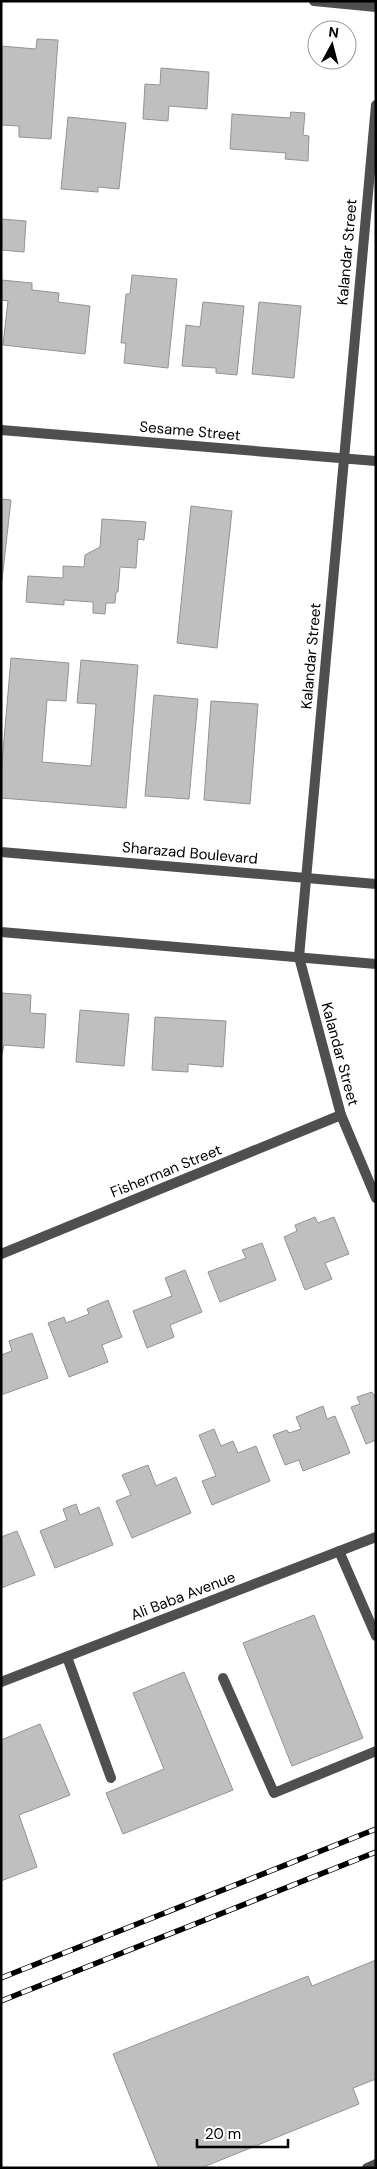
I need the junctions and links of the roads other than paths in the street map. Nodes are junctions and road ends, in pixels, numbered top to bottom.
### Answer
1 (314, 1) edge
2 (376, 7) edge
3 (376, 106) edge
4 (1, 430) edge
5 (343, 459) junction
6 (376, 461) edge
7 (1, 852) edge
8 (306, 878) junction
9 (376, 884) edge
10 (1, 932) edge
11 (299, 957) junction
12 (376, 964) edge
13 (341, 1115) junction
14 (376, 1198) edge
15 (1, 1254) edge
16 (376, 1537) edge
17 (339, 1551) junction
18 (376, 1636) edge
19 (67, 1657) junction
20 (224, 1678) dead end
21 (1, 1682) edge
22 (376, 1751) edge
23 (111, 1778) dead end
24 (376, 2164) edge
25 (367, 2168) edge

1 - 2 street
3 - 5 street, Kalandar Street
4 - 5 street, Sesame Street
5 - 6 street, Sesame Street
5 - 8 street, Kalandar Street
7 - 8 street, Sharazad Boulevard
8 - 9 street, Sharazad Boulevard
8 - 11 street, Kalandar Street
10 - 11 street
11 - 12 street
11 - 13 street, Kalandar Street
13 - 14 street, Kalandar Street
13 - 15 street, Fisherman Street
16 - 17 street, Ali Baba Avenue
17 - 18 street
17 - 19 street, Ali Baba Avenue
19 - 21 street, Ali Baba Avenue
19 - 23 street
20 - 22 street
24 - 25 street

